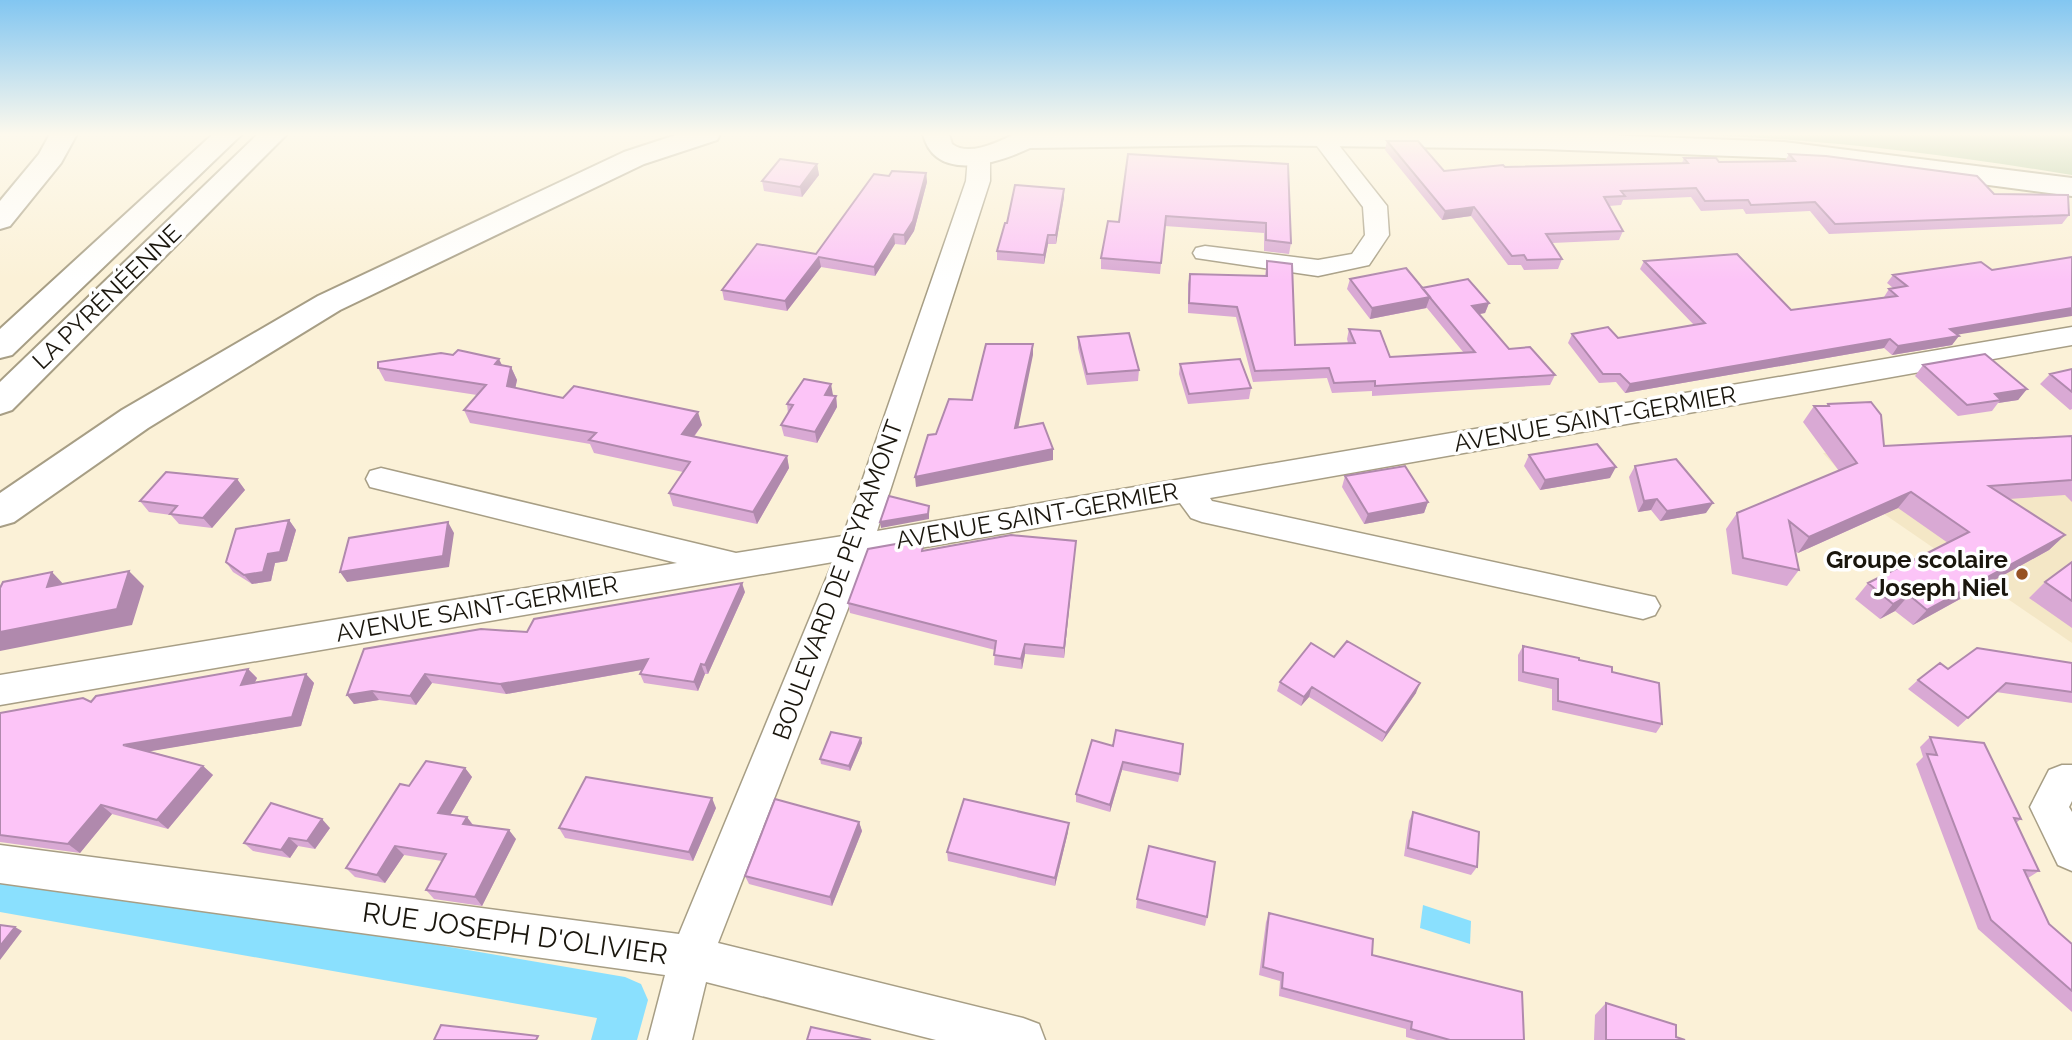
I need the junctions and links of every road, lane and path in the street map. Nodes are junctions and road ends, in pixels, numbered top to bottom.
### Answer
1 (30, 183) edge
2 (177, 183) edge
3 (224, 183) edge
4 (582, 183) edge
5 (977, 183) edge
6 (1357, 183) edge
7 (2037, 183) edge
8 (2072, 187) edge
9 (0, 220) edge
10 (1205, 253) dead end
11 (2072, 336) edge
12 (0, 347) edge
13 (0, 402) edge
14 (381, 479) dead end
15 (1187, 490) junction
16 (0, 512) edge
17 (856, 546) junction
18 (739, 565) junction
19 (1643, 606) dead end
20 (0, 690) edge
21 (2072, 782) edge
22 (2072, 852) edge
23 (0, 864) edge
24 (691, 957) junction
25 (670, 1040) edge
26 (1023, 1040) edge

1 - 9 main road
2 - 12 main road, LA PYRÉNÉENNE
3 - 13 main road, LA PYRÉNÉENNE
4 - 16 main road
5 - 17 street, BOULEVARD DE PEYRAMONT
6 - 10 street
7 - 8 main road
11 - 15 street, AVENUE SAINT-GERMIER
14 - 18 street
15 - 17 street, AVENUE SAINT-GERMIER
15 - 19 street
17 - 18 street, AVENUE SAINT-GERMIER
17 - 24 street, BOULEVARD DE PEYRAMONT
18 - 20 street, AVENUE SAINT-GERMIER
21 - 22 street
23 - 24 street, RUE JOSEPH D'OLIVIER
24 - 25 street, BOULEVARD DE PEYRAMONT
24 - 26 street, RUE JOSEPH D'OLIVIER

